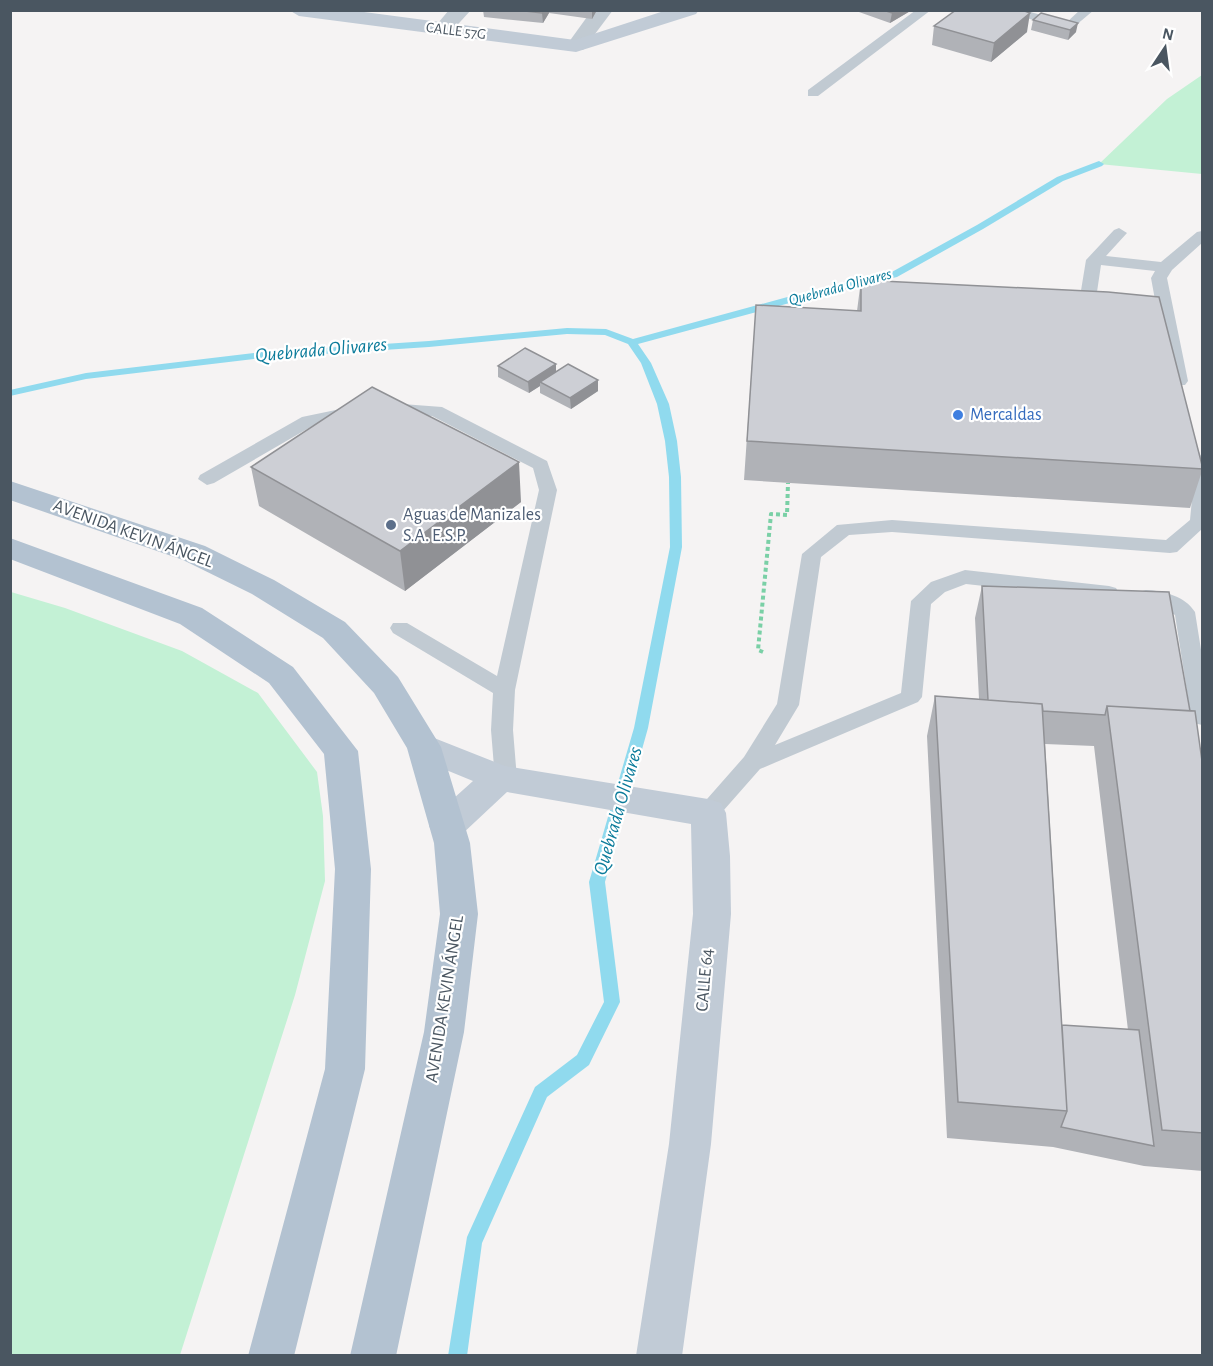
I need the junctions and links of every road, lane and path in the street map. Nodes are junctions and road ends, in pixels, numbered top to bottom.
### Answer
1 (461, 10) edge
2 (603, 10) edge
3 (689, 10) edge
4 (925, 10) edge
5 (1007, 10) edge
6 (1088, 10) edge
7 (301, 11) edge
8 (443, 29) junction
9 (576, 46) junction
10 (813, 93) dead end
11 (1119, 233) dead end
12 (1203, 235) edge
13 (1094, 260) junction
14 (1165, 267) junction
15 (1063, 314) edge
16 (1086, 315) junction
17 (1109, 317) edge
18 (1182, 397) edge
19 (1190, 442) edge
20 (207, 479) dead end
21 (788, 483) edge
22 (10, 490) edge
23 (10, 500) edge
24 (111, 525) junction
25 (10, 548) edge
26 (400, 628) dead end
27 (770, 659) dead end
28 (504, 690) junction
29 (1203, 717) edge
30 (424, 747) junction
31 (752, 762) junction
32 (511, 780) junction
33 (708, 813) junction
34 (450, 834) junction
35 (661, 1347) edge
36 (271, 1356) edge
37 (373, 1356) edge

1 - 8 street
2 - 9 street
3 - 9 main road
4 - 10 lane
5 - 6 lane
7 - 8 main road, CALLE 57G
8 - 9 main road, CALLE 57G
11 - 13 lane
12 - 14 lane
13 - 14 lane
13 - 16 lane
14 - 18 lane
15 - 16 lane
16 - 17 lane
19 - 31 lane
20 - 28 lane
21 - 27 path
22 - 24 main road, AVENIDA KEVIN ÁNGEL
23 - 24 main road
24 - 30 main road, AVENIDA KEVIN ÁNGEL
25 - 36 main road
26 - 28 lane
28 - 32 lane
29 - 31 lane
30 - 32 main road
30 - 34 main road, AVENIDA KEVIN ÁNGEL
31 - 33 lane
32 - 33 main road
32 - 34 main road
33 - 35 main road, CALLE 64
34 - 37 main road, AVENIDA KEVIN ÁNGEL

